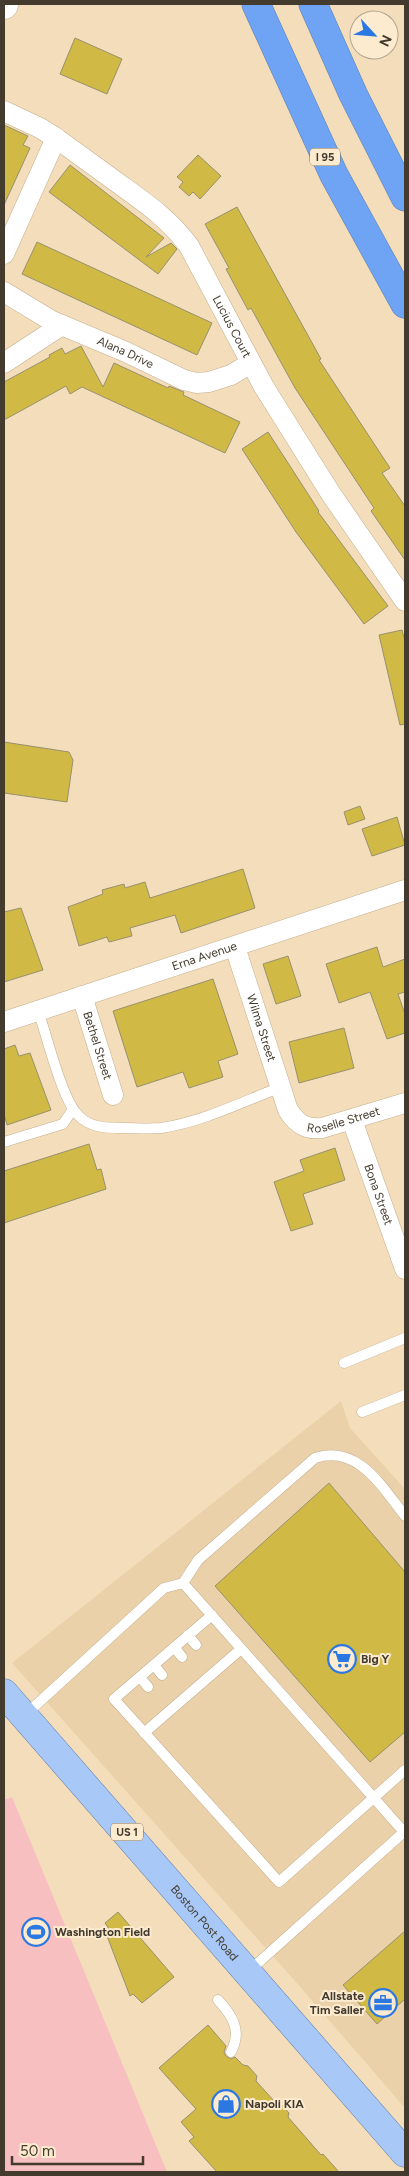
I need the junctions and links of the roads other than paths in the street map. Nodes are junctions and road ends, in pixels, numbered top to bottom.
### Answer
1 (256, 4) edge
2 (313, 4) edge
3 (4, 112) edge
4 (56, 138) junction
5 (405, 197) edge
6 (4, 254) edge
7 (4, 292) edge
8 (405, 304) edge
9 (62, 326) junction
10 (4, 363) edge
11 (251, 363) junction
12 (405, 601) edge
13 (405, 890) edge
14 (235, 947) junction
15 (82, 996) junction
16 (38, 1010) junction
17 (4, 1022) edge
18 (281, 1088) junction
19 (114, 1096) dead end
20 (405, 1103) edge
21 (73, 1109) junction
22 (288, 1110) joint
23 (352, 1120) junction
24 (4, 1142) edge
25 (405, 1269) edge
26 (405, 1338) edge
27 (344, 1363) dead end
28 (405, 1395) edge
29 (362, 1412) dead end
30 (405, 1516) edge
31 (183, 1583) junction
32 (212, 1615) junction
33 (188, 1635) junction
34 (196, 1645) dead end
35 (174, 1648) junction
36 (241, 1649) junction
37 (182, 1657) dead end
38 (211, 1660) dead end
39 (154, 1665) junction
40 (218, 1669) junction
41 (195, 1673) dead end
42 (162, 1674) dead end
43 (140, 1677) junction
44 (203, 1682) junction
45 (148, 1687) dead end
46 (162, 1702) dead end
47 (10, 1703) edge
48 (170, 1711) junction
49 (144, 1733) junction
50 (405, 1770) edge
51 (373, 1797) junction
52 (405, 1832) edge
53 (248, 1972) junction
54 (218, 2000) dead end
55 (231, 2052) dead end
56 (405, 2153) edge

1 - 8 highway, I 95
2 - 5 highway
3 - 4 street, Lucius Court
4 - 6 street
4 - 11 street, Lucius Court
7 - 9 street, Alana Drive
9 - 10 street
9 - 11 street, Alana Drive
11 - 12 street, Lucius Court
13 - 14 street, Erna Avenue
14 - 15 street, Erna Avenue
14 - 18 street, Wilma Street
15 - 16 street, Erna Avenue
15 - 19 street, Bethel Street
16 - 17 street, Erna Avenue
16 - 21 lane
18 - 21 lane
18 - 22 street, Wilma Street
20 - 23 street, Roselle Street
21 - 24 lane
22 - 23 street, Roselle Street
23 - 25 street, Bona Street
26 - 27 lane
28 - 29 lane
30 - 31 lane
31 - 32 lane
31 - 47 lane
32 - 33 lane
32 - 36 lane
33 - 34 lane
33 - 35 lane
35 - 37 lane
35 - 39 lane
36 - 40 lane
36 - 51 lane
38 - 40 lane
39 - 42 lane
39 - 43 lane
40 - 44 lane
41 - 44 lane
43 - 45 lane
43 - 49 lane
44 - 48 lane
46 - 48 lane
47 - 53 main road, Boston Post Road / US 1
48 - 49 lane
49 - 51 lane
50 - 51 lane
51 - 52 lane
52 - 53 lane
53 - 56 main road, Boston Post Road / US 1
54 - 55 lane

